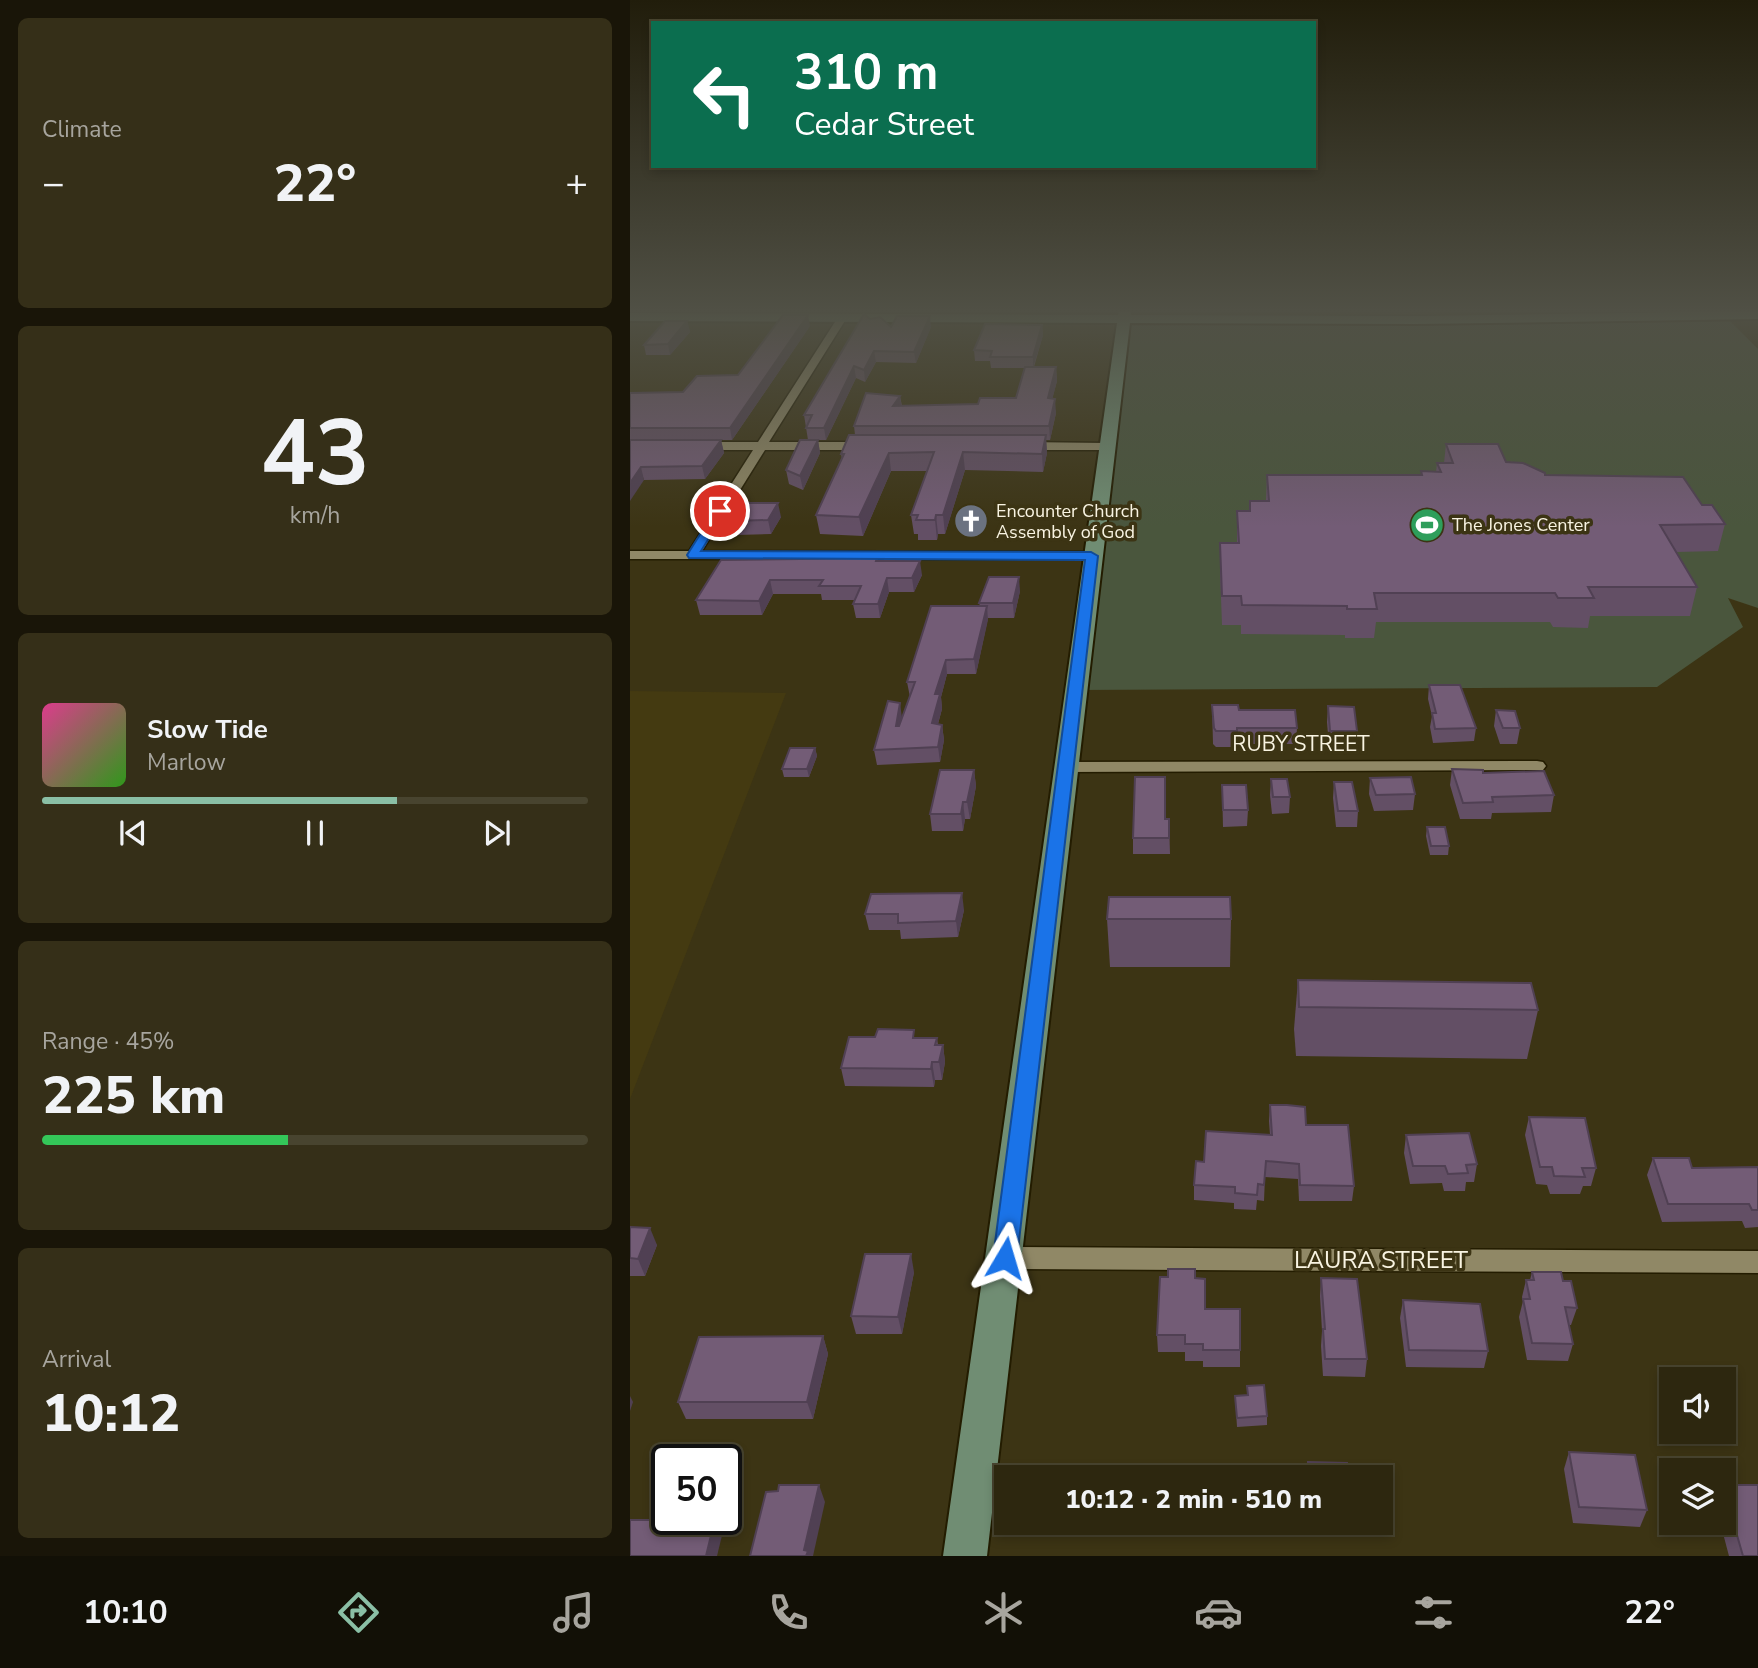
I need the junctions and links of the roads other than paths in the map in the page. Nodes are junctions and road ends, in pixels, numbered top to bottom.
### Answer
1 (801, 383) edge
2 (1115, 383) edge
3 (682, 446) edge
4 (761, 446) junction
5 (886, 446) edge
6 (1010, 446) edge
7 (1107, 446) junction
8 (630, 555) edge
9 (693, 555) junction
10 (1091, 556) junction
11 (1537, 766) dead end
12 (1065, 767) junction
13 (1005, 1258) junction
14 (1758, 1262) edge
15 (965, 1556) edge

1 - 4 street
2 - 7 main road
3 - 4 street
4 - 5 street
4 - 9 street
6 - 7 street
7 - 10 main road
8 - 9 street
9 - 10 street
10 - 12 main road
11 - 12 street, RUBY STREET
12 - 13 main road
13 - 14 street, LAURA STREET
13 - 15 main road

